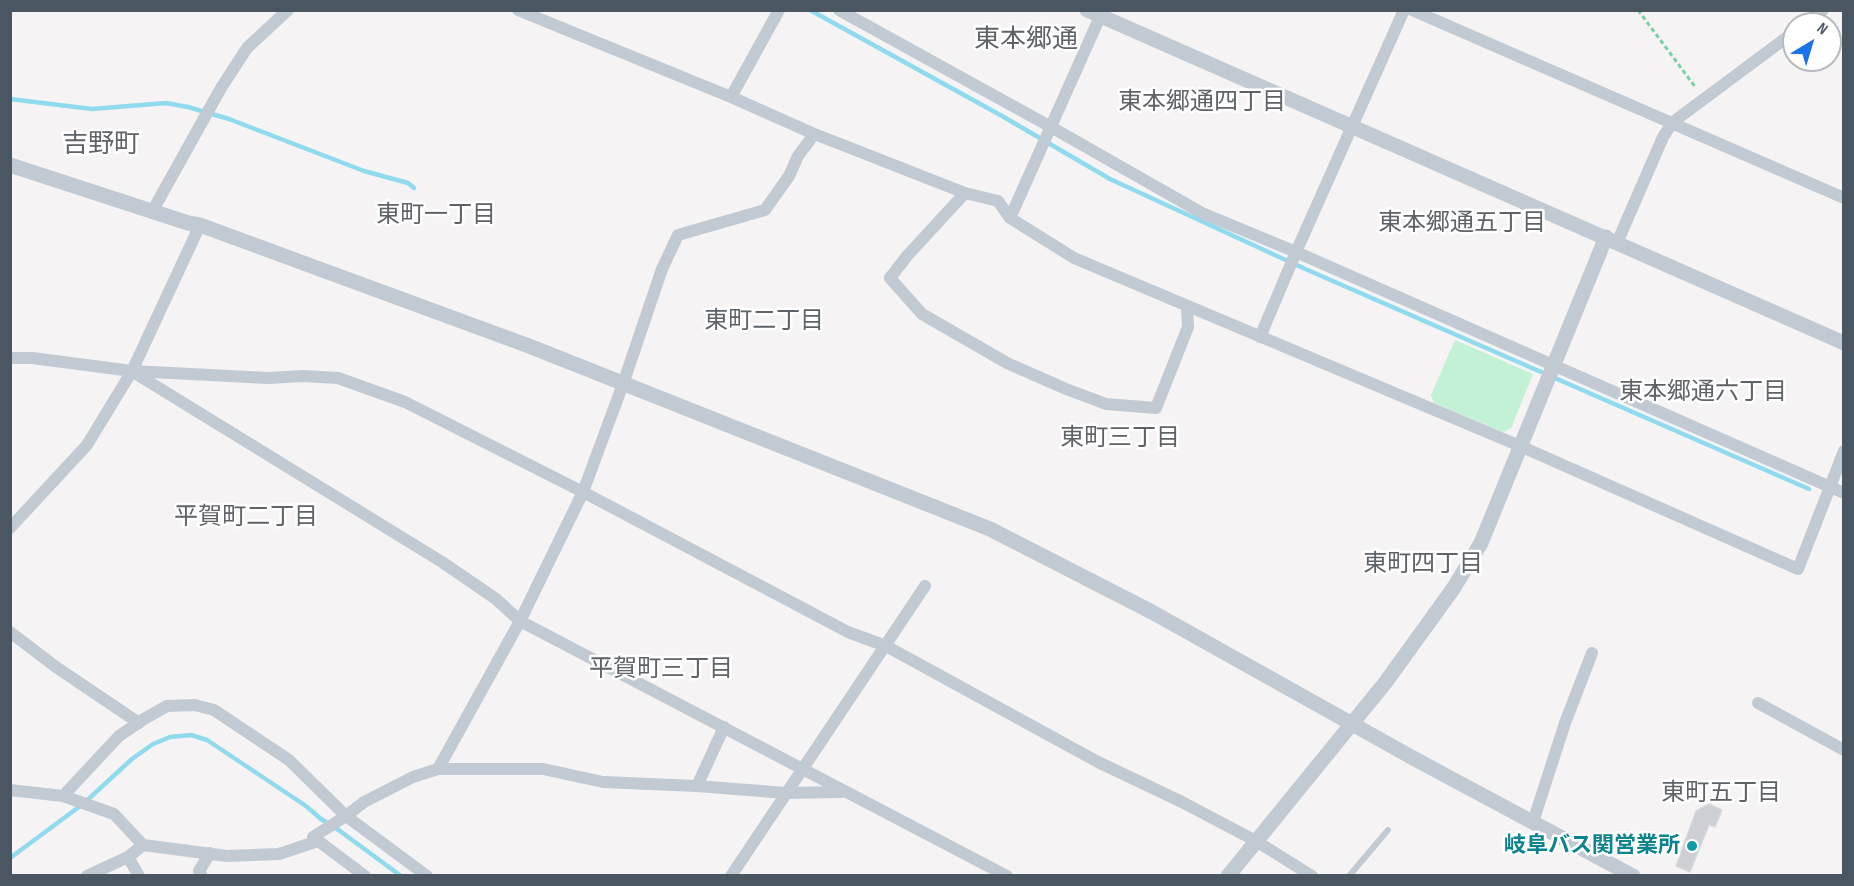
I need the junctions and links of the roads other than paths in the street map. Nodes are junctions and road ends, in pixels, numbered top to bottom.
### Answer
1 (288, 10) edge
2 (518, 10) edge
3 (779, 10) edge
4 (839, 10) edge
5 (1404, 10) edge
6 (1412, 10) edge
7 (1097, 12) edge
8 (1782, 41) edge
9 (731, 97) junction
10 (1673, 122) junction
11 (1051, 127) junction
12 (1352, 127) junction
13 (812, 133) junction
14 (10, 165) edge
15 (965, 193) junction
16 (1844, 198) edge
17 (153, 210) junction
18 (1010, 218) junction
19 (200, 225) junction
20 (1612, 240) junction
21 (1296, 252) junction
22 (1186, 307) junction
23 (1260, 337) junction
24 (1844, 343) edge
25 (10, 358) edge
26 (1554, 365) junction
27 (132, 371) junction
28 (623, 384) junction
29 (1520, 446) junction
30 (1844, 451) edge
31 (1829, 487) junction
32 (583, 492) junction
33 (1844, 493) edge
34 (10, 528) edge
35 (925, 586) dead end
36 (520, 621) junction
37 (10, 632) edge
38 (886, 646) junction
39 (1592, 653) dead end
40 (1758, 703) dead end
41 (139, 723) junction
42 (1351, 724) junction
43 (724, 727) junction
44 (1844, 750) edge
45 (438, 770) junction
46 (802, 770) junction
47 (697, 786) junction
48 (10, 790) edge
49 (846, 792) junction
50 (786, 793) junction
51 (63, 796) junction
52 (346, 816) junction
53 (1533, 822) junction
54 (1388, 830) dead end
55 (318, 841) junction
56 (1256, 841) junction
57 (143, 845) junction
58 (210, 853) junction
59 (128, 857) junction
60 (87, 876) edge
61 (139, 876) edge
62 (202, 876) edge
63 (365, 876) edge
64 (427, 876) edge
65 (731, 876) edge
66 (1007, 876) edge
67 (1228, 876) edge
68 (1312, 876) edge
69 (1349, 876) edge
70 (1633, 876) edge

1 - 17 street
2 - 9 street
3 - 9 street
4 - 11 street
5 - 12 street
6 - 10 street
7 - 11 street
7 - 12 street
8 - 10 street
9 - 13 street
10 - 16 street
10 - 20 street
11 - 18 street
11 - 21 street
12 - 20 street
12 - 21 street
13 - 15 street
13 - 28 street
14 - 17 street
15 - 18 street
15 - 22 street
17 - 19 street
18 - 22 street
19 - 27 street
19 - 28 street
20 - 24 street
20 - 26 street
21 - 23 street
21 - 26 street
22 - 23 street
23 - 29 street
25 - 27 street
26 - 29 street
26 - 31 street
27 - 32 street
27 - 34 street
27 - 36 street
28 - 32 street
28 - 42 street
29 - 31 street
29 - 42 street
30 - 31 street
31 - 33 street
32 - 36 street
32 - 38 street
35 - 38 street
36 - 43 street
36 - 45 street
37 - 41 street
38 - 46 street
38 - 56 street
39 - 53 street
40 - 44 street
41 - 51 street
41 - 52 street
42 - 53 street
42 - 56 street
43 - 46 street
43 - 47 street
45 - 47 street
45 - 52 street
46 - 49 street
46 - 50 street
47 - 50 street
48 - 51 street
49 - 50 street
49 - 66 street
50 - 65 street
51 - 57 street
52 - 55 street
52 - 64 street
53 - 70 street
54 - 69 lane
55 - 58 street
55 - 63 street
56 - 67 street
56 - 68 street
57 - 58 street
57 - 59 street
58 - 62 street
59 - 60 street
59 - 61 street

